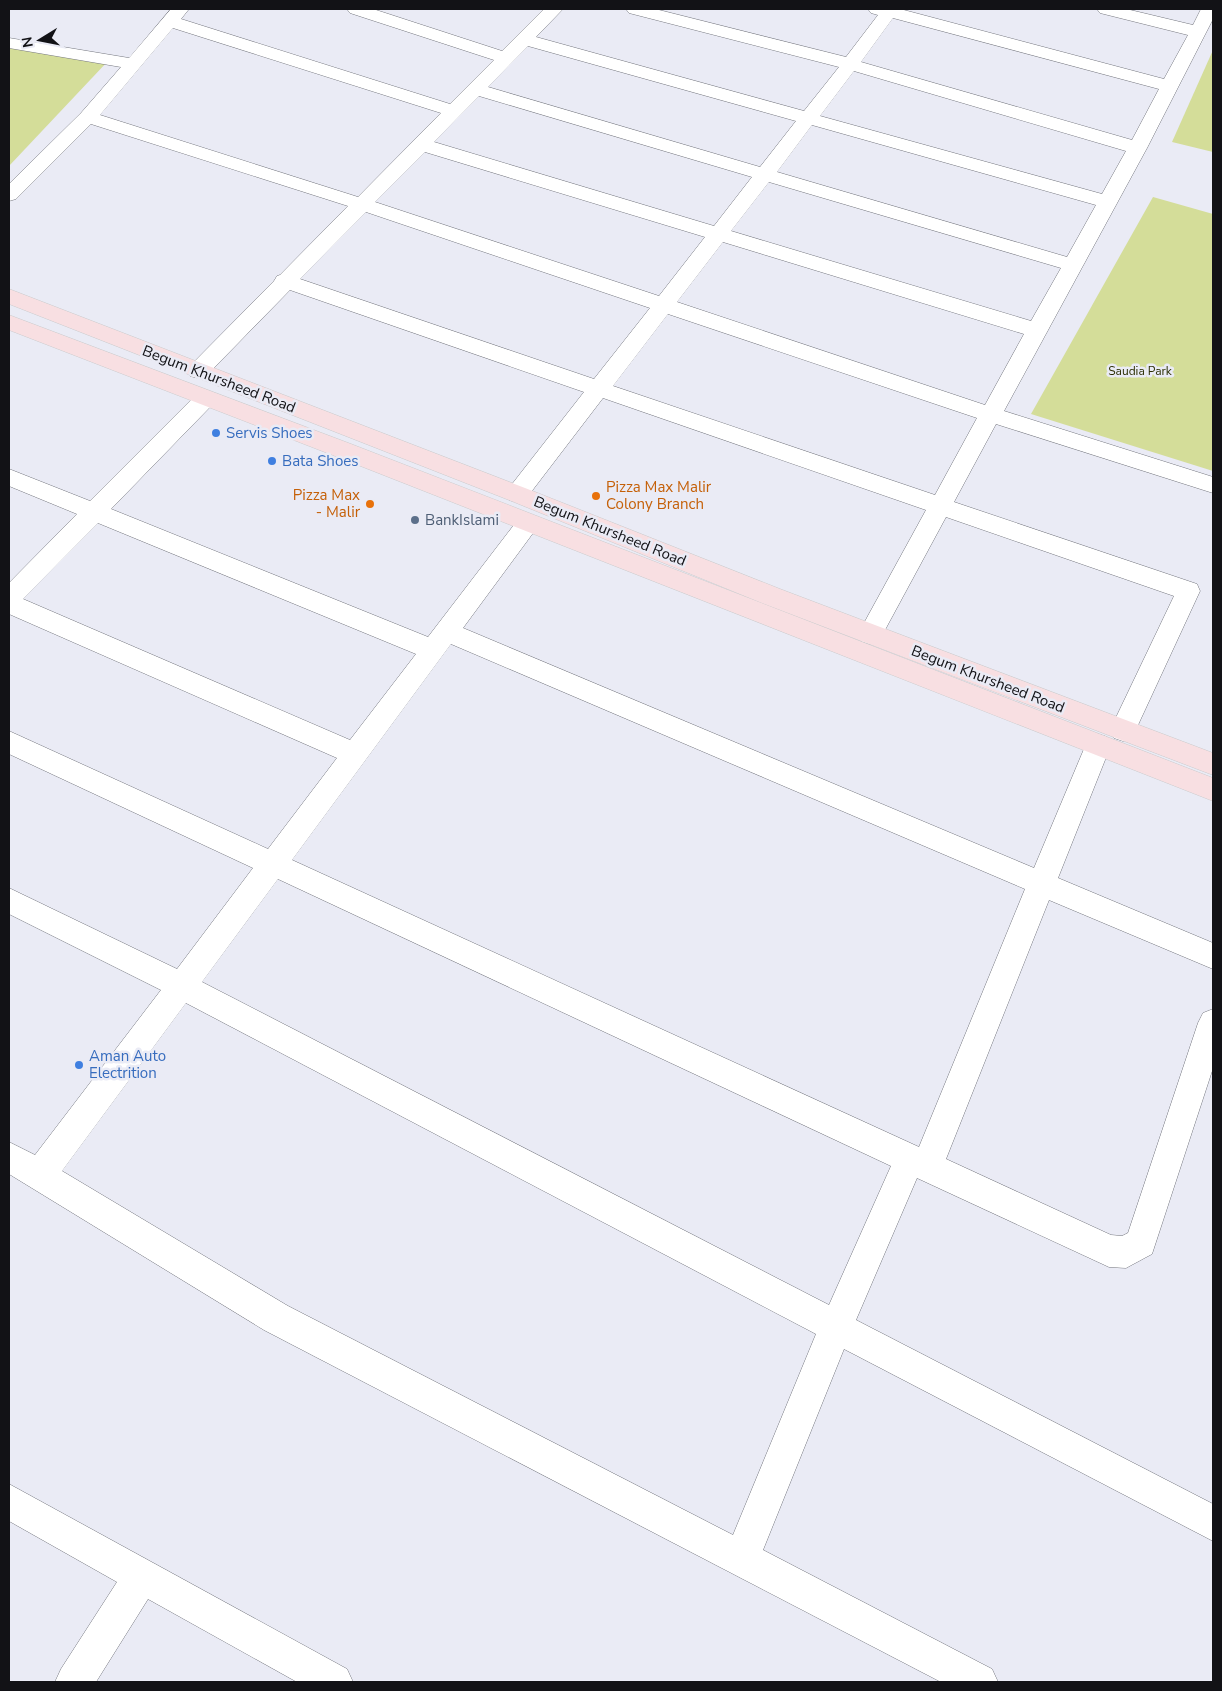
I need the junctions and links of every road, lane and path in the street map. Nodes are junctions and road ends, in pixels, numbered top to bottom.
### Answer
1 (356, 9) edge
2 (554, 9) edge
3 (635, 9) edge
4 (1106, 9) edge
5 (1210, 9) edge
6 (885, 10) edge
7 (172, 12) edge
8 (1198, 32) junction
9 (524, 39) junction
10 (9, 43) edge
11 (505, 58) junction
12 (133, 64) junction
13 (850, 64) junction
14 (1170, 86) junction
15 (474, 89) junction
16 (453, 110) junction
17 (88, 118) junction
18 (808, 118) junction
19 (420, 144) junction
20 (1137, 148) junction
21 (764, 175) junction
22 (9, 196) edge
23 (1107, 202) junction
24 (361, 204) junction
25 (717, 234) junction
26 (1072, 266) junction
27 (284, 281) junction
28 (9, 296) edge
29 (661, 306) junction
30 (9, 322) edge
31 (1036, 330) junction
32 (198, 371) junction
33 (597, 389) junction
34 (205, 399) junction
35 (989, 414) junction
36 (9, 477) edge
37 (1213, 485) edge
38 (517, 494) junction
39 (939, 506) junction
40 (93, 513) junction
41 (528, 523) junction
42 (9, 598) edge
43 (9, 604) edge
44 (870, 634) junction
45 (440, 641) junction
46 (1123, 730) junction
47 (9, 742) edge
48 (1098, 745) junction
49 (355, 754) junction
50 (1213, 764) edge
51 (1213, 790) edge
52 (273, 863) junction
53 (1041, 884) junction
54 (9, 900) edge
55 (1213, 956) edge
56 (182, 986) junction
57 (1213, 1023) edge
58 (9, 1157) edge
59 (918, 1163) junction
60 (40, 1175) junction
61 (836, 1327) junction
62 (9, 1502) edge
63 (1213, 1523) edge
64 (741, 1559) junction
65 (142, 1576) junction
66 (74, 1682) edge
67 (334, 1682) edge
68 (979, 1682) edge

1 - 11 street
2 - 9 street
3 - 13 street
4 - 8 street
5 - 8 street
6 - 13 street
6 - 14 street
7 - 12 street
7 - 16 street
8 - 14 street
9 - 11 street
9 - 18 street
10 - 12 street
11 - 15 street
12 - 17 street
13 - 18 street
13 - 20 street
14 - 20 street
15 - 16 street
15 - 21 street
16 - 19 street
17 - 22 street
17 - 24 street
18 - 21 street
18 - 23 street
19 - 24 street
19 - 25 street
20 - 23 street
21 - 25 street
21 - 26 street
23 - 26 street
24 - 27 street
24 - 29 street
25 - 29 street
25 - 31 street
26 - 31 street
27 - 32 street
27 - 33 street
28 - 32 main road, Begum Khursheed Road
29 - 33 street
29 - 35 street
30 - 34 main road, Begum Khursheed Road
31 - 35 street
32 - 38 main road, Begum Khursheed Road
33 - 38 street
33 - 39 street
34 - 40 street
34 - 41 main road, Begum Khursheed Road
35 - 37 street
35 - 39 street
36 - 40 street
38 - 44 main road, Begum Khursheed Road
39 - 44 street
39 - 46 street
40 - 42 street
40 - 45 street
41 - 45 street
41 - 48 main road, Begum Khursheed Road
43 - 49 street
44 - 46 main road, Begum Khursheed Road
45 - 49 street
45 - 53 street
46 - 50 main road, Begum Khursheed Road
47 - 52 street
48 - 51 main road, Begum Khursheed Road
48 - 53 street
49 - 52 street
52 - 56 street
52 - 59 street
53 - 55 street
53 - 59 street
54 - 56 street
56 - 60 street
56 - 61 street
57 - 59 street
58 - 60 street
59 - 61 street
60 - 64 street
61 - 63 street
61 - 64 street
62 - 65 street
64 - 68 street
65 - 66 street
65 - 67 street

